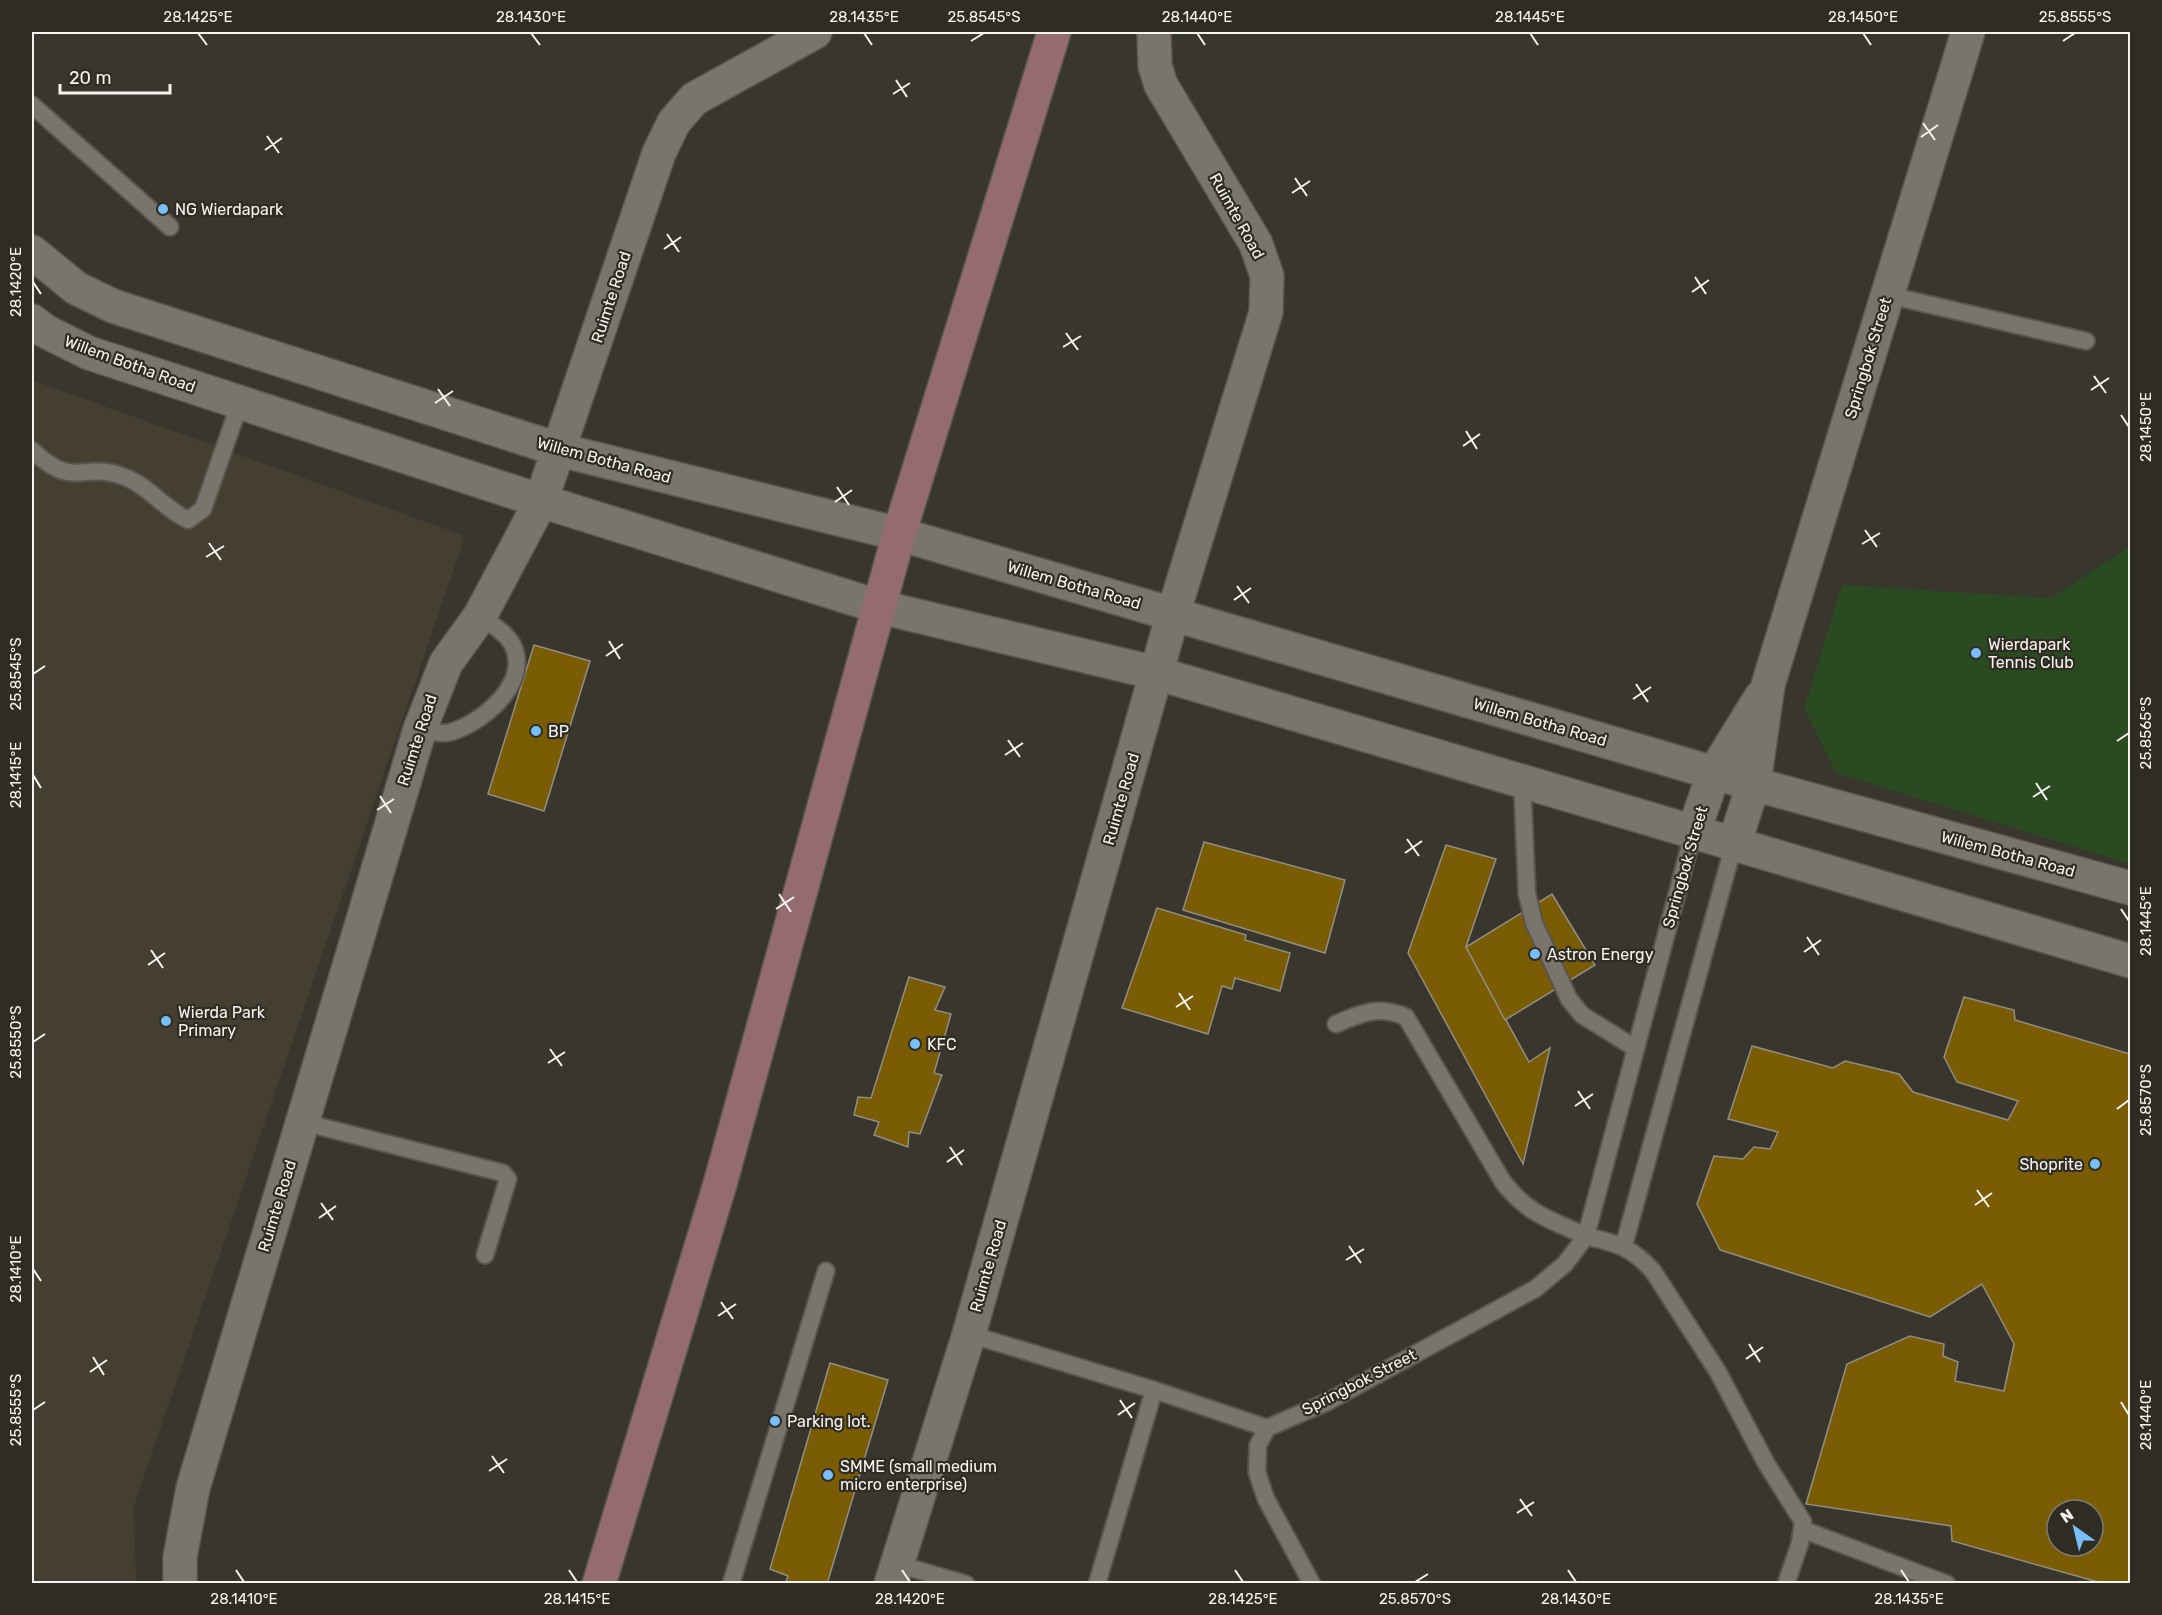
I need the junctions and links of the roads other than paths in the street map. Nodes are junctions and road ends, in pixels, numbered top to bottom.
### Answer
1 (814, 32) edge
2 (1054, 32) edge
3 (1154, 32) edge
4 (1968, 32) edge
5 (32, 105) edge
6 (170, 227) dead end
7 (32, 252) edge
8 (1888, 295) junction
9 (32, 321) edge
10 (2086, 341) dead end
11 (240, 403) junction
12 (32, 450) edge
13 (560, 450) junction
14 (542, 501) junction
15 (898, 534) junction
16 (880, 607) junction
17 (1173, 614) junction
18 (480, 616) junction
19 (1156, 673) junction
20 (1768, 685) junction
21 (420, 729) junction
22 (1714, 773) junction
23 (1522, 780) junction
24 (1754, 783) junction
25 (1694, 830) junction
26 (1734, 844) junction
27 (2130, 888) edge
28 (2130, 961) edge
29 (1336, 1024) dead end
30 (1635, 1048) junction
31 (302, 1122) junction
32 (1586, 1236) junction
33 (1624, 1245) junction
34 (485, 1255) dead end
35 (826, 1271) dead end
36 (969, 1334) junction
37 (1154, 1390) junction
38 (1267, 1428) junction
39 (1804, 1530) junction
40 (894, 1574) edge
41 (180, 1584) edge
42 (599, 1584) edge
43 (731, 1584) edge
44 (966, 1584) edge
45 (1097, 1584) edge
46 (1312, 1584) edge
47 (1786, 1584) edge
48 (1947, 1584) edge

1 - 13 street, Ruimte Road
2 - 15 main road
3 - 17 street, Ruimte Road
4 - 8 street, Springbok Street
5 - 6 lane
7 - 13 street, Willem Botha Road
8 - 10 lane
8 - 20 street, Springbok Street
9 - 11 street, Willem Botha Road
11 - 12 lane
11 - 14 street, Willem Botha Road
13 - 14 street, Ruimte Road
13 - 15 street, Willem Botha Road
14 - 16 street, Willem Botha Road
14 - 18 street, Ruimte Road
15 - 16 main road
15 - 17 street, Willem Botha Road
16 - 19 street, Willem Botha Road
16 - 42 main road
17 - 19 street, Ruimte Road
17 - 22 street, Willem Botha Road
18 - 21 street, Ruimte Road
18 - 21 lane
19 - 23 street, Willem Botha Road
19 - 36 street, Ruimte Road
20 - 22 street, Springbok Street
20 - 24 street, Springbok Street
21 - 31 street, Ruimte Road
22 - 24 street, Willem Botha Road
22 - 25 street, Springbok Street
23 - 25 street, Willem Botha Road
23 - 30 lane
24 - 26 street, Springbok Street
24 - 27 street, Willem Botha Road
25 - 26 street, Willem Botha Road
25 - 30 lane, Springbok Street
26 - 28 street, Willem Botha Road
26 - 33 lane, Springbok Street
29 - 32 lane
30 - 32 lane, Springbok Street
31 - 34 lane
31 - 41 street, Ruimte Road
32 - 33 lane
32 - 38 lane, Springbok Street
33 - 39 lane
35 - 43 lane
36 - 37 lane
36 - 40 street, Ruimte Road
37 - 38 lane
37 - 45 lane
38 - 46 lane
39 - 47 lane
39 - 48 lane
40 - 44 lane

